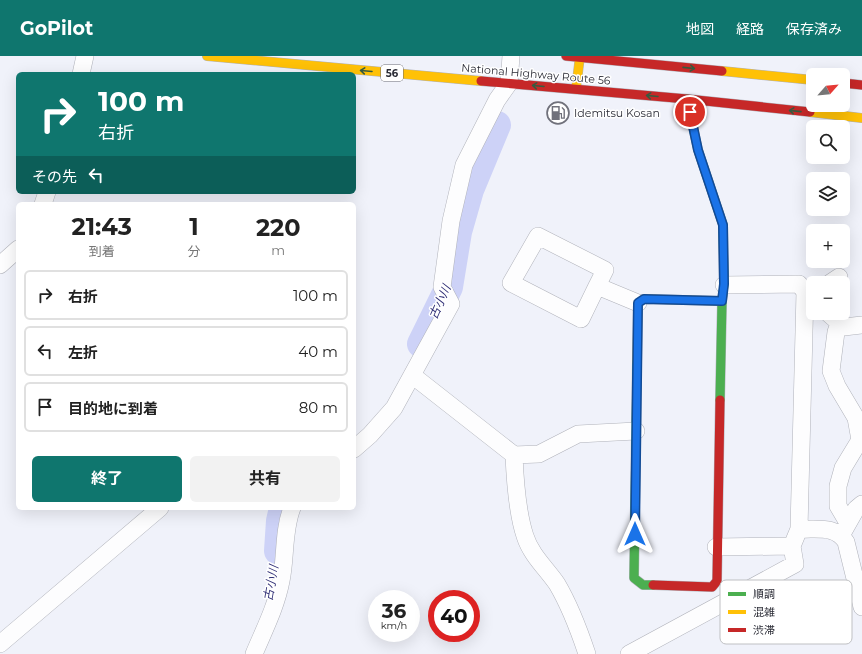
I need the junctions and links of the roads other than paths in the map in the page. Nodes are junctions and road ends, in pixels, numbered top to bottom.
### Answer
1 (85, 56) edge
2 (207, 56) edge
3 (511, 56) edge
4 (566, 56) edge
5 (580, 57) edge
6 (335, 62) edge
7 (81, 72) edge
8 (806, 79) edge
9 (509, 83) junction
10 (850, 84) edge
11 (862, 85) edge
12 (576, 89) junction
13 (688, 99) junction
14 (862, 118) edge
15 (16, 252) edge
16 (0, 265) edge
17 (724, 284) junction
18 (597, 286) junction
19 (806, 288) edge
20 (722, 301) junction
21 (638, 303) junction
22 (808, 320) edge
23 (834, 320) edge
24 (836, 320) edge
25 (862, 325) edge
26 (412, 375) junction
27 (636, 431) junction
28 (356, 447) edge
29 (514, 455) junction
30 (862, 504) edge
31 (158, 510) edge
32 (291, 510) edge
33 (800, 529) junction
34 (845, 529) junction
35 (792, 546) junction
36 (716, 547) junction
37 (765, 580) edge
38 (720, 605) edge
39 (862, 607) edge
40 (0, 644) edge
41 (254, 654) edge
42 (587, 654) edge
43 (629, 654) edge

1 - 7 street
2 - 6 main road, National Highway Route 56 / 56
3 - 9 street
4 - 5 main road, National Highway Route 56
5 -> 8 main road, National Highway Route 56
5 - 12 main road
9 -> 6 main road, National Highway Route 56 / 56
12 -> 9 main road, National Highway Route 56 / 56
9 - 26 street
10 - 11 main road
13 -> 12 main road, National Highway Route 56 / 56
14 -> 13 main road, National Highway Route 56 / 56
13 - 17 main road
15 - 16 street
17 - 19 street
17 - 20 main road
18 - 18 street
18 - 21 street
20 - 21 main road
20 - 36 main road
21 - 27 main road
22 - 33 street
23 - 34 street
24 - 25 street
26 - 28 street
26 - 29 street
27 - 29 street
27 - 36 main road
29 - 42 street
30 - 34 street
31 - 40 street
32 - 41 street
33 - 34 street
33 - 35 street
34 - 39 street
35 - 36 street
35 - 37 street
38 - 43 street

